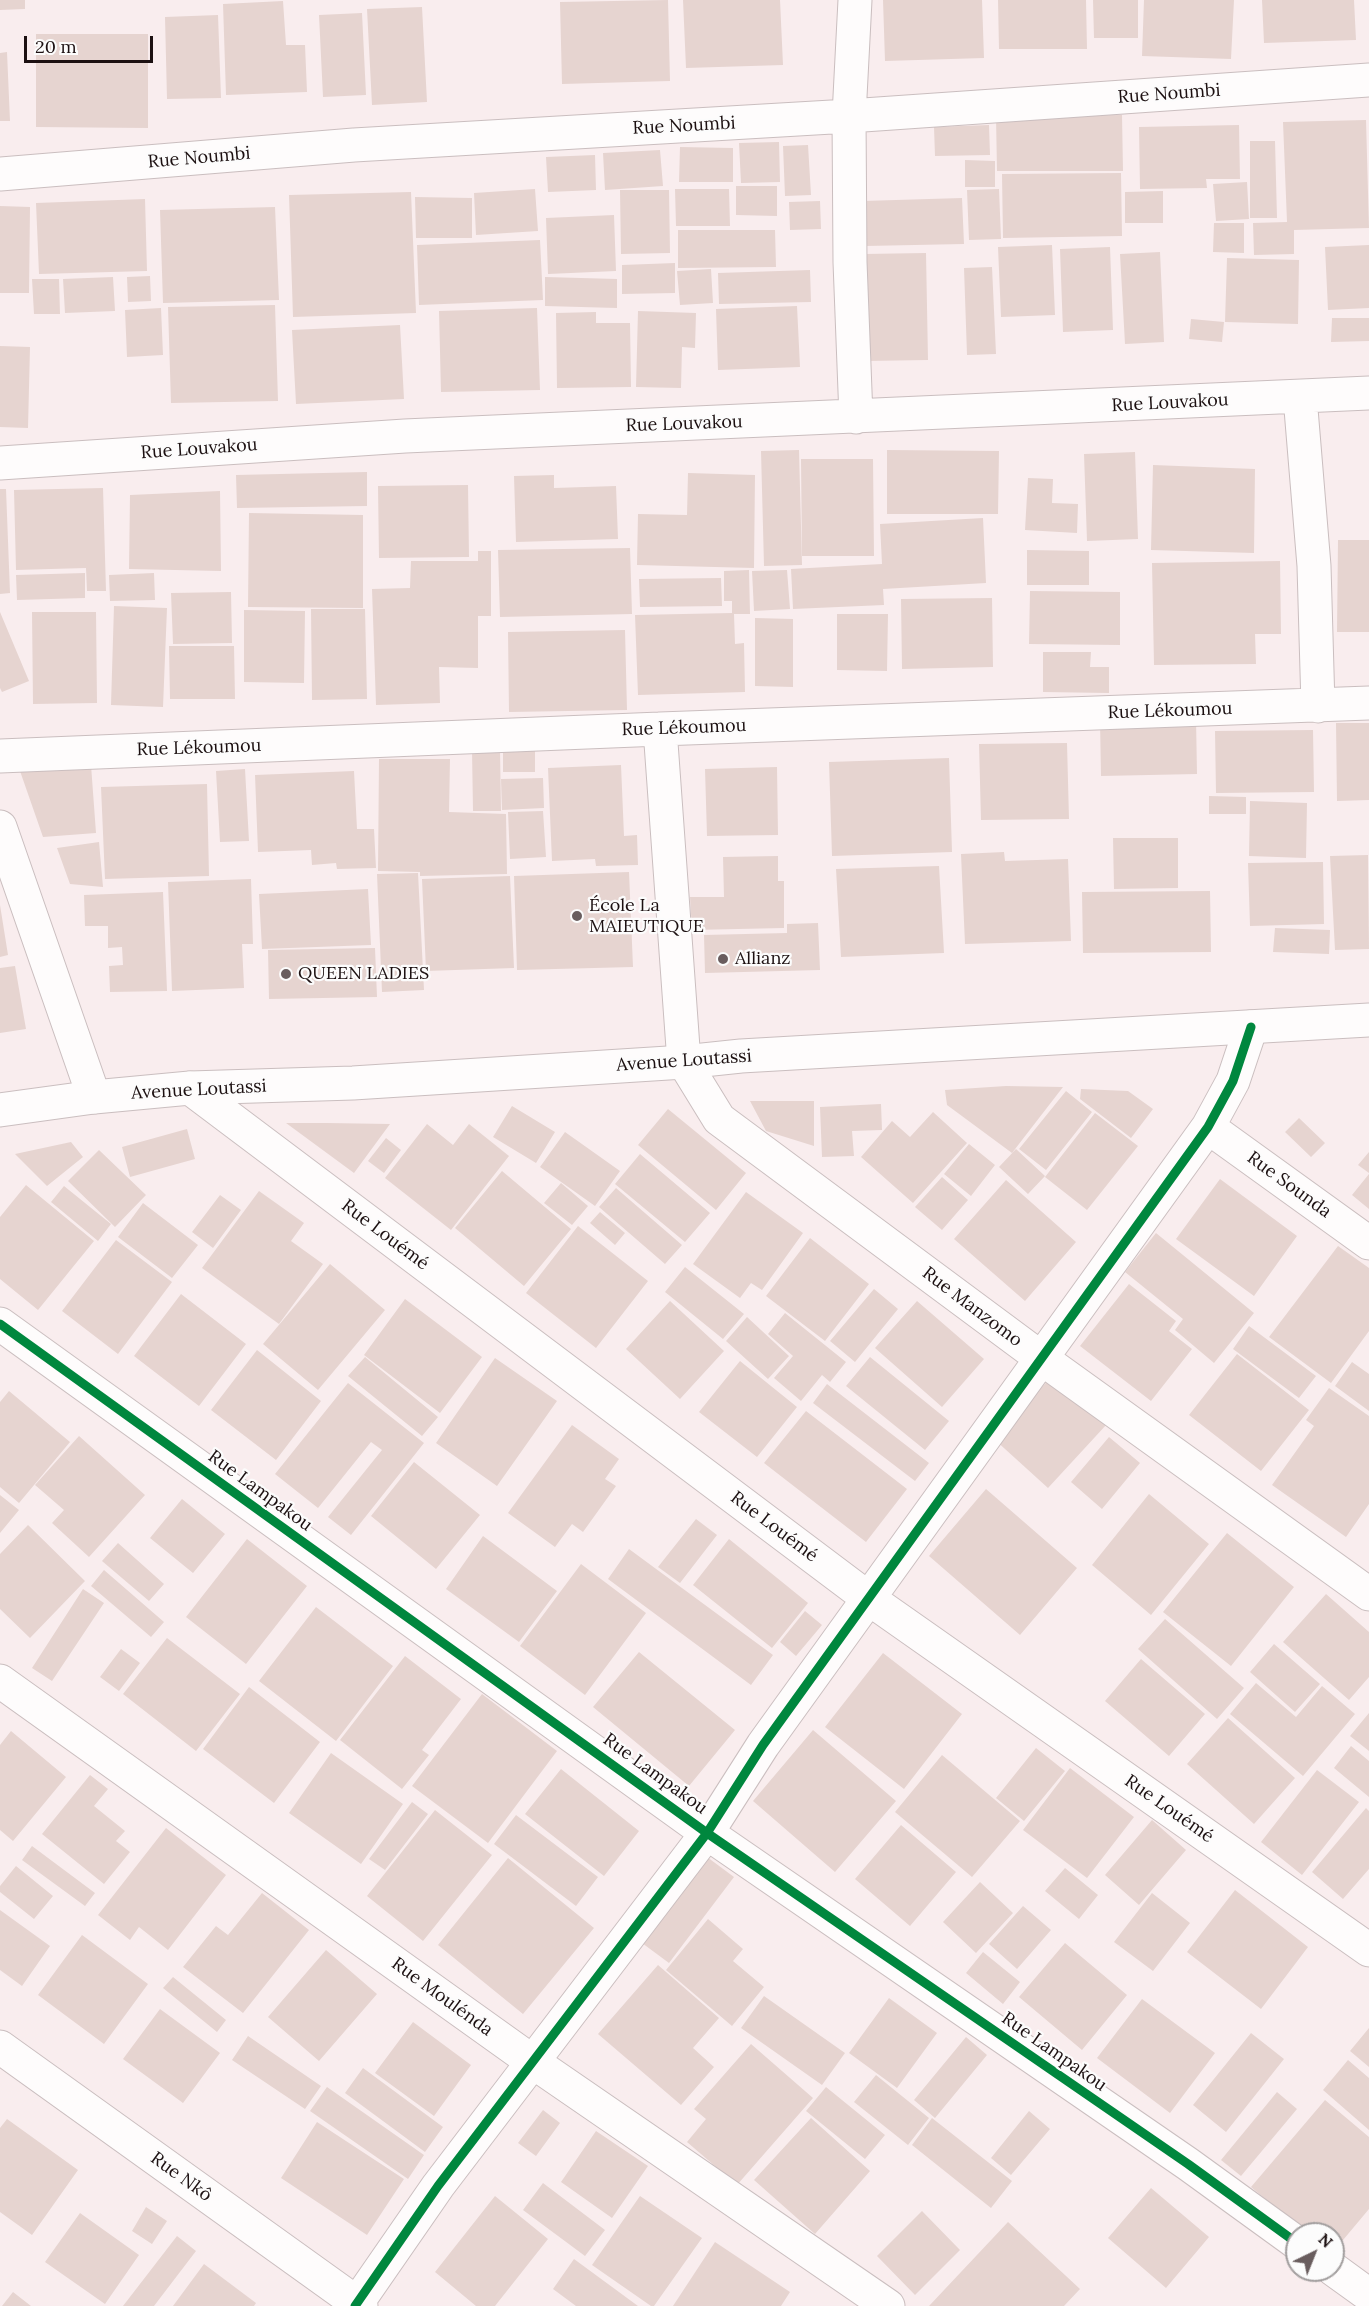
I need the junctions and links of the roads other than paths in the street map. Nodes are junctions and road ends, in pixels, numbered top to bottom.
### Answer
1 (855, 0) edge
2 (1369, 80) edge
3 (849, 116) junction
4 (0, 174) edge
5 (1369, 393) edge
6 (1300, 397) junction
7 (855, 417) junction
8 (0, 463) edge
9 (1369, 703) edge
10 (1318, 706) junction
11 (660, 729) junction
12 (0, 756) edge
13 (0, 827) edge
14 (1369, 1020) edge
15 (1251, 1027) junction
16 (684, 1062) junction
17 (190, 1088) junction
18 (94, 1097) junction
19 (0, 1110) edge
20 (1208, 1127) junction
21 (1369, 1243) edge
22 (0, 1324) edge
23 (1041, 1358) junction
24 (1369, 1593) edge
25 (868, 1598) junction
26 (0, 1681) edge
27 (707, 1833) junction
28 (1369, 1950) edge
29 (0, 2047) edge
30 (532, 2062) junction
31 (1285, 2234) edge
32 (1345, 2278) edge
33 (1369, 2295) edge
34 (358, 2305) edge
35 (888, 2306) edge

1 - 3 street
2 - 3 street, Rue Noumbi
3 - 4 street, Rue Noumbi
3 - 7 street
5 - 6 street, Rue Louvakou
6 - 7 street, Rue Louvakou
6 - 10 street
7 - 8 street, Rue Louvakou
9 - 10 street, Rue Lékoumou
10 - 11 street, Rue Lékoumou
11 - 12 street, Rue Lékoumou
11 - 16 street
13 - 18 street
14 - 15 street, Avenue Loutassi
15 - 16 street, Avenue Loutassi
15 - 20 street
16 - 17 street, Avenue Loutassi
16 - 23 street, Rue Manzomo
17 - 18 street, Avenue Loutassi
17 - 25 street, Rue Louémé
18 - 19 street, Avenue Loutassi
20 - 21 street, Rue Sounda
20 - 23 street
22 - 27 street, Rue Lampakou
23 - 24 street, Rue Manzomo
23 - 25 street
25 - 27 street
25 - 28 street, Rue Louémé
26 - 30 street, Rue Moulénda
27 - 30 street
27 - 31 street, Rue Lampakou
29 - 34 street, Rue Nkô
30 - 34 street
30 - 35 street, Rue Moulénda
32 - 33 street

